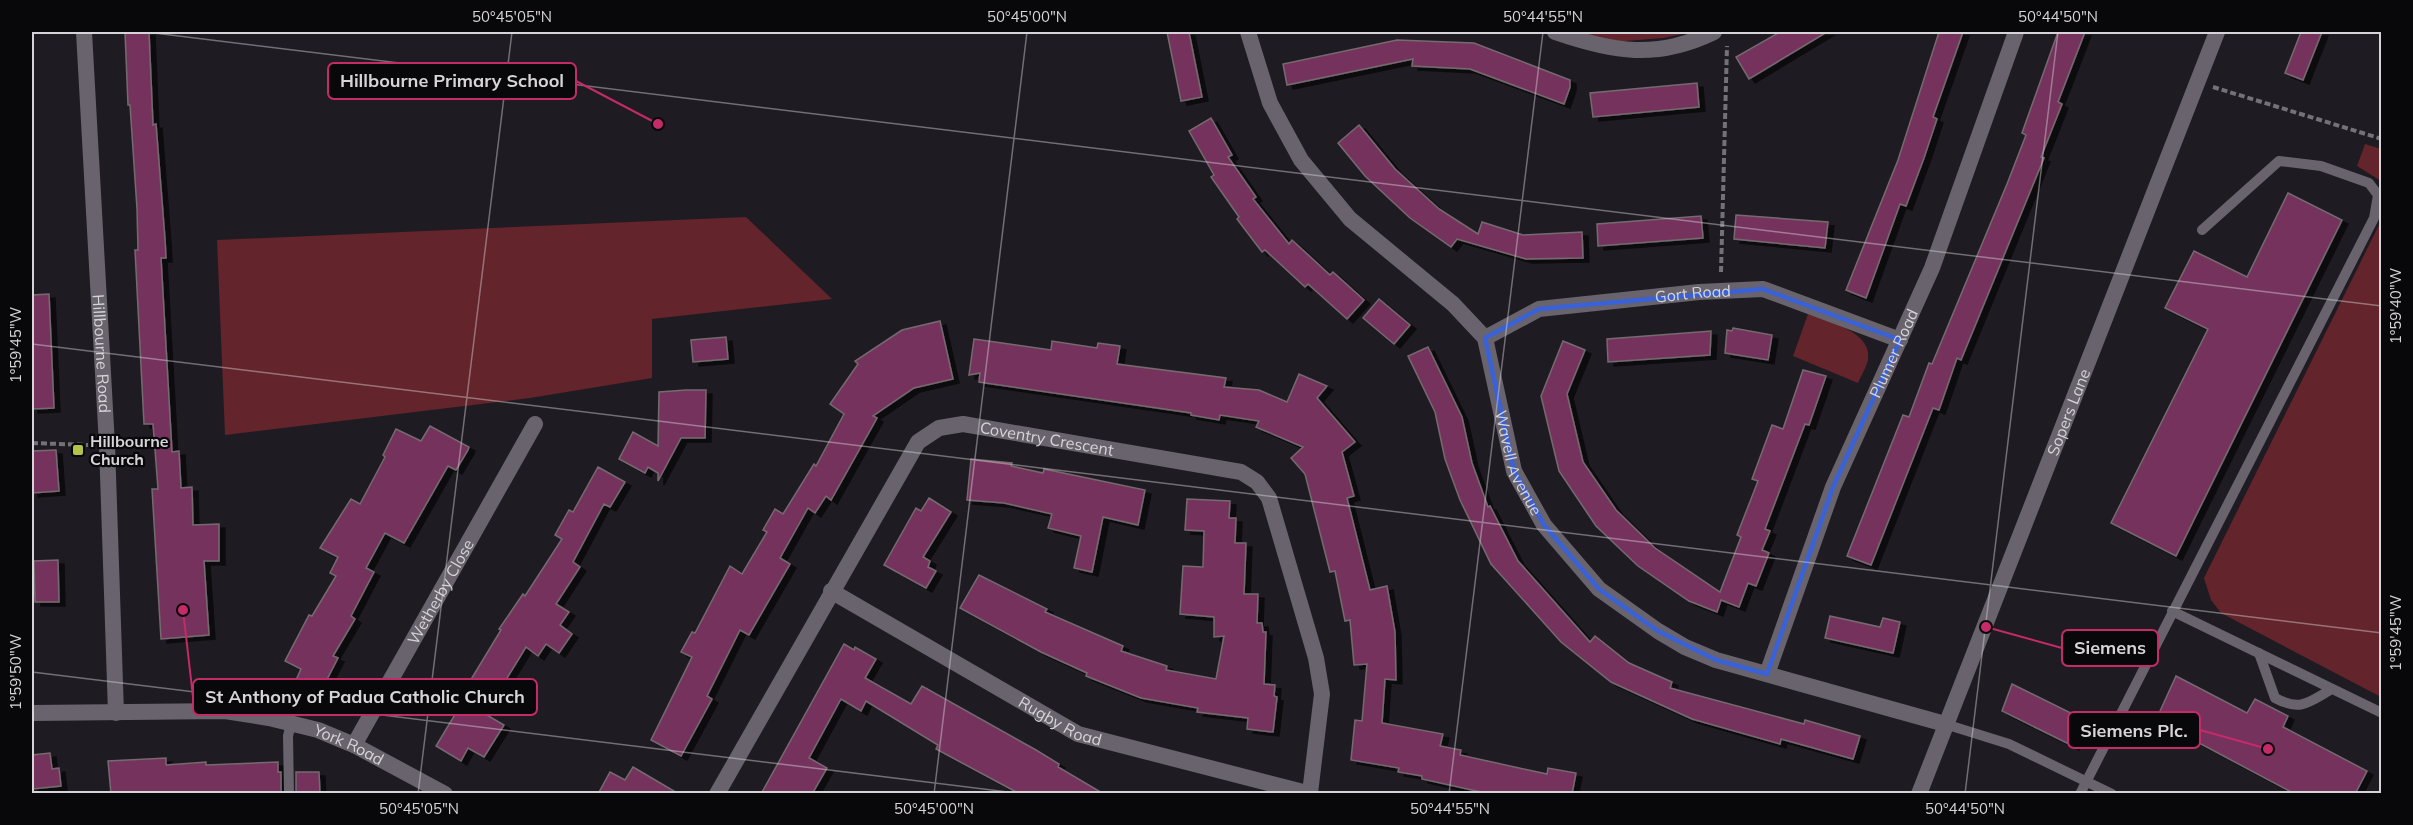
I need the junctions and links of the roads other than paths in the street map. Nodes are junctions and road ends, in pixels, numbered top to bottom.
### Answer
1 (84, 32) edge
2 (1253, 32) edge
3 (1555, 32) edge
4 (1714, 32) edge
5 (2016, 32) edge
6 (2217, 32) edge
7 (2202, 230) dead end
8 (1485, 338) junction
9 (1900, 340) junction
10 (535, 424) dead end
11 (831, 591) junction
12 (2172, 611) junction
13 (2259, 653) junction
14 (1767, 674) junction
15 (2332, 689) junction
16 (32, 712) edge
17 (116, 713) junction
18 (2382, 713) edge
19 (291, 724) junction
20 (1945, 724) junction
21 (354, 746) junction
22 (2087, 780) junction
23 (1311, 793) edge
24 (289, 794) edge
25 (445, 794) edge
26 (717, 794) edge
27 (1919, 794) edge
28 (2080, 794) edge
29 (2112, 794) edge

1 - 17 street, Hillbourne Road
2 - 8 street
3 - 4 street
5 - 9 street, Plumer Road
6 - 20 street, Sopers Lane
7 - 12 lane
8 - 9 street, Gort Road
8 - 14 street, Wavell Avenue
9 - 14 street, Plumer Road
10 - 21 street, Wetherby Close
11 - 23 street, Rugby Road
11 - 23 street, Coventry Crescent
11 - 26 street, Coventry Crescent
12 - 13 lane
12 - 22 lane
13 - 15 lane
13 - 15 lane
14 - 20 street, Wavell Avenue
15 - 18 lane
16 - 17 street, York Road
17 - 19 street, York Road
19 - 21 street, York Road
19 - 24 lane
20 - 22 lane
20 - 27 street, Sopers Lane
21 - 25 street, York Road
22 - 28 lane
22 - 29 lane

